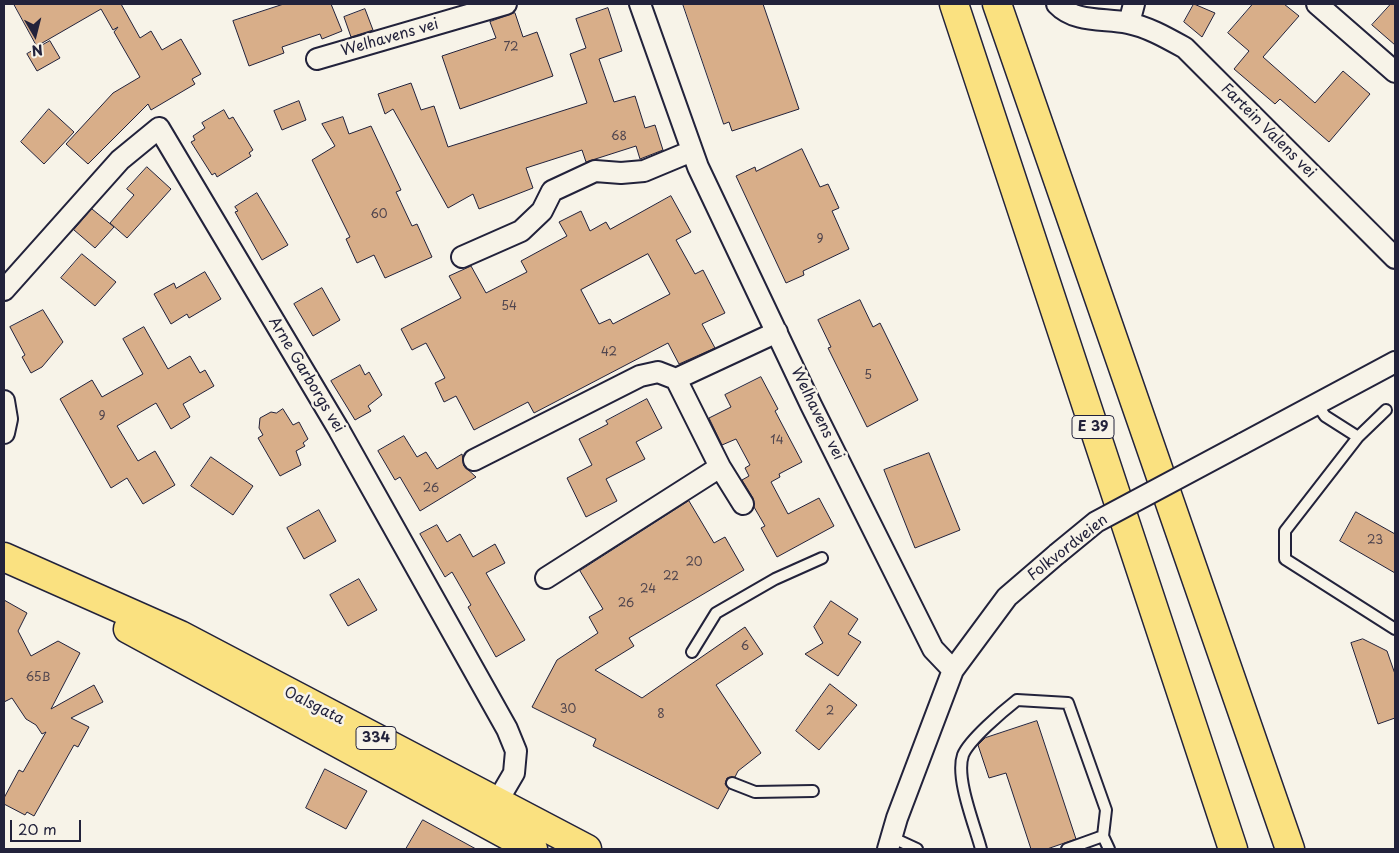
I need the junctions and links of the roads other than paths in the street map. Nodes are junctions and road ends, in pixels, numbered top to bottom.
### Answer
1 (506, 4) edge
2 (640, 4) edge
3 (954, 4) edge
4 (997, 4) edge
5 (1057, 4) edge
6 (1317, 4) edge
7 (458, 11) edge
8 (1131, 13) edge
9 (316, 59) dead end
10 (1395, 72) edge
11 (692, 151) junction
12 (462, 257) dead end
13 (1395, 258) edge
14 (4, 290) edge
15 (777, 332) junction
16 (1395, 362) edge
17 (676, 379) junction
18 (4, 401) edge
19 (1316, 403) junction
20 (1386, 410) dead end
21 (4, 433) edge
22 (1358, 437) junction
23 (474, 460) dead end
24 (720, 467) junction
25 (743, 504) dead end
26 (4, 557) edge
27 (822, 558) dead end
28 (546, 578) dead end
29 (1395, 629) edge
30 (692, 652) dead end
31 (954, 670) junction
32 (732, 783) dead end
33 (812, 791) dead end
34 (491, 813) junction
35 (1103, 836) junction
36 (888, 845) edge
37 (533, 849) edge
38 (587, 849) edge
39 (917, 849) edge
40 (981, 849) edge
41 (1067, 849) edge
42 (1109, 849) edge
43 (1234, 849) edge
44 (1290, 849) edge

1 - 7 street, Welhavens vei
2 - 11 street, Welhavens vei
3 - 43 main road, E 39
4 - 44 main road, E 39
5 - 8 street, Fartein Valens vei
6 - 10 street
7 - 9 street, Welhavens vei
8 - 13 street, Fartein Valens vei
11 - 12 street
11 - 15 street, Welhavens vei
14 - 34 street, Arne Garborgs vei
15 - 17 street
15 - 31 street, Welhavens vei
16 - 19 street, Folkvordveien
17 - 23 street
17 - 24 street
18 - 21 street
19 - 22 lane
19 - 31 street, Folkvordveien, bridge
20 - 22 lane
22 - 29 lane
24 - 25 street
24 - 28 street
26 - 34 main road, Oalsgata / 334
27 - 30 lane
31 - 36 street, Folkvordveien
32 - 33 lane
34 - 37 main road, Oalsgata / 334
34 - 38 main road, Oalsgata / 334
35 - 40 lane
35 - 41 lane
35 - 42 lane
36 - 39 lane

